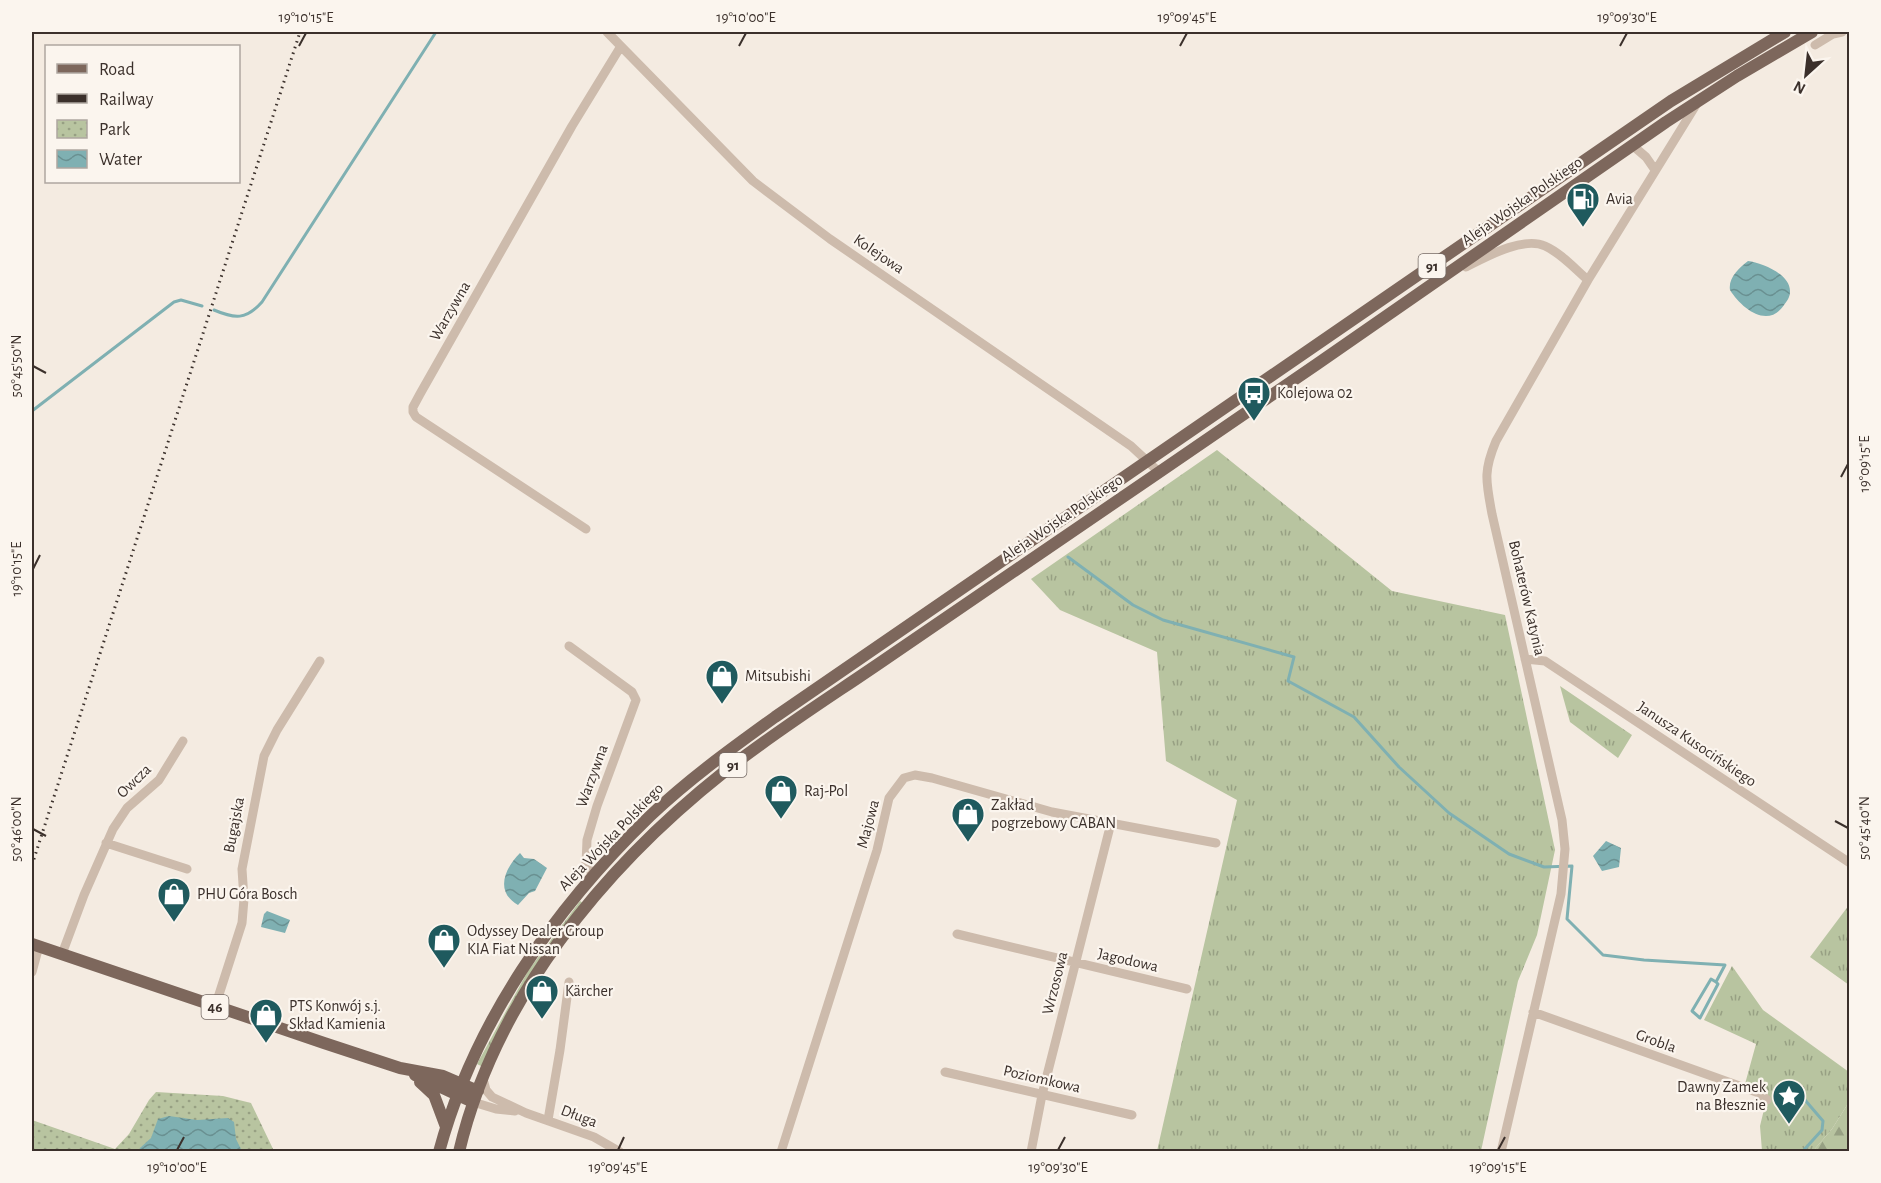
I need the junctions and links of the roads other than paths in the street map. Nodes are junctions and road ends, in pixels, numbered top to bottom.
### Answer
1 (607, 32) edge
2 (1785, 32) edge
3 (1812, 32) edge
4 (1842, 32) edge
5 (1815, 45) dead end
6 (621, 46) junction
7 (1699, 99) junction
8 (1632, 145) junction
9 (1655, 170) junction
10 (1588, 280) junction
11 (1429, 285) junction
12 (1148, 461) junction
13 (1159, 472) junction
14 (586, 529) dead end
15 (569, 646) dead end
16 (1525, 659) junction
17 (320, 661) dead end
18 (183, 741) dead end
19 (1111, 823) junction
20 (106, 843) junction
21 (1216, 843) dead end
22 (1850, 863) edge
23 (187, 869) dead end
24 (593, 875) junction
25 (957, 934) dead end
26 (35, 945) edge
27 (62, 954) junction
28 (1076, 963) junction
29 (32, 972) edge
30 (569, 982) dead end
31 (1187, 989) dead end
32 (215, 1006) junction
33 (1533, 1012) junction
34 (400, 1068) junction
35 (945, 1072) dead end
36 (459, 1090) junction
37 (478, 1091) junction
38 (1042, 1095) junction
39 (1767, 1100) dead end
40 (526, 1113) junction
41 (1132, 1115) dead end
42 (548, 1120) junction
43 (446, 1127) junction
44 (439, 1152) edge
45 (459, 1152) edge
46 (620, 1152) edge
47 (781, 1152) edge
48 (1031, 1152) edge
49 (1501, 1152) edge

1 - 6 street, Kolejowa
2 - 12 main road, Aleja Wojska Polskiego / 91
3 - 7 main road, Aleja Wojska Polskiego / 91
4 - 5 street
6 - 12 street, Kolejowa
6 - 14 street, Warzywna
7 - 8 main road, Aleja Wojska Polskiego / 91
7 - 9 street, Bohaterów Katynia
8 - 9 street
8 - 11 main road, Aleja Wojska Polskiego / 91
9 - 10 street, Bohaterów Katynia
10 - 11 street
10 - 16 street, Bohaterów Katynia
11 - 13 main road, Aleja Wojska Polskiego / 91
12 - 13 street, Kolejowa
12 - 24 main road, Aleja Wojska Polskiego / 91
13 - 37 main road, Aleja Wojska Polskiego / 91
15 - 24 street, Warzywna
16 - 22 street, Janusza Kusocińskiego
16 - 33 street, Bohaterów Katynia
17 - 32 street, Bugajska
18 - 20 street, Owcza
19 - 21 street, Majowa
19 - 28 street, Wrzosowa
19 - 47 street, Majowa
20 - 23 street
20 - 27 street, Owcza
24 - 36 main road, Aleja Wojska Polskiego / 91
25 - 28 street, Jagodowa
26 - 27 main road, 46
26 - 29 street
27 - 32 main road, 46
28 - 31 street, Jagodowa
28 - 38 street, Wrzosowa
30 - 42 street
32 - 34 main road, 46
33 - 39 street, Grobla
33 - 49 street, Bohaterów Katynia
34 - 36 main road
34 - 43 main road, 46
35 - 38 street, Poziomkowa
36 - 37 main road
36 - 43 main road, Aleja Wojska Polskiego / 91
37 - 40 street, Długa
37 - 40 street, Długa
37 - 45 main road, Aleja Wojska Polskiego
38 - 41 street, Poziomkowa
38 - 48 street, Wrzosowa
40 - 42 street, Długa
42 - 46 street, Długa
43 - 44 main road, Aleja Wojska Polskiego

